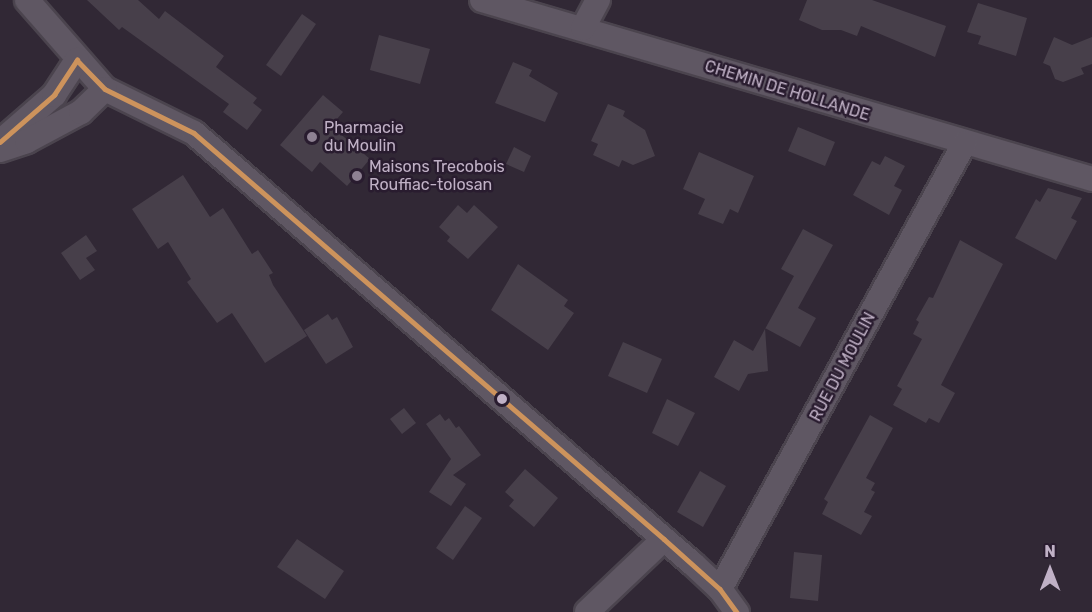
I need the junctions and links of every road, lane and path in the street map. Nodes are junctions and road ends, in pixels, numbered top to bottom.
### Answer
1 (27, 0) edge
2 (482, 0) edge
3 (597, 0) edge
4 (584, 28) junction
5 (77, 60) junction
6 (105, 89) junction
7 (0, 142) edge
8 (964, 144) junction
9 (0, 150) edge
10 (1092, 179) edge
11 (664, 539) junction
12 (720, 589) junction
13 (586, 612) edge
14 (737, 612) edge

1 - 5 street
2 - 4 street, CHEMIN DE HOLLANDE
3 - 4 street
4 - 8 street, CHEMIN DE HOLLANDE
5 - 6 street
5 - 7 street
6 - 9 street
6 - 11 street
8 - 10 street, CHEMIN DE HOLLANDE
8 - 12 street, RUE DU MOULIN
11 - 12 street
11 - 13 street
12 - 14 street

